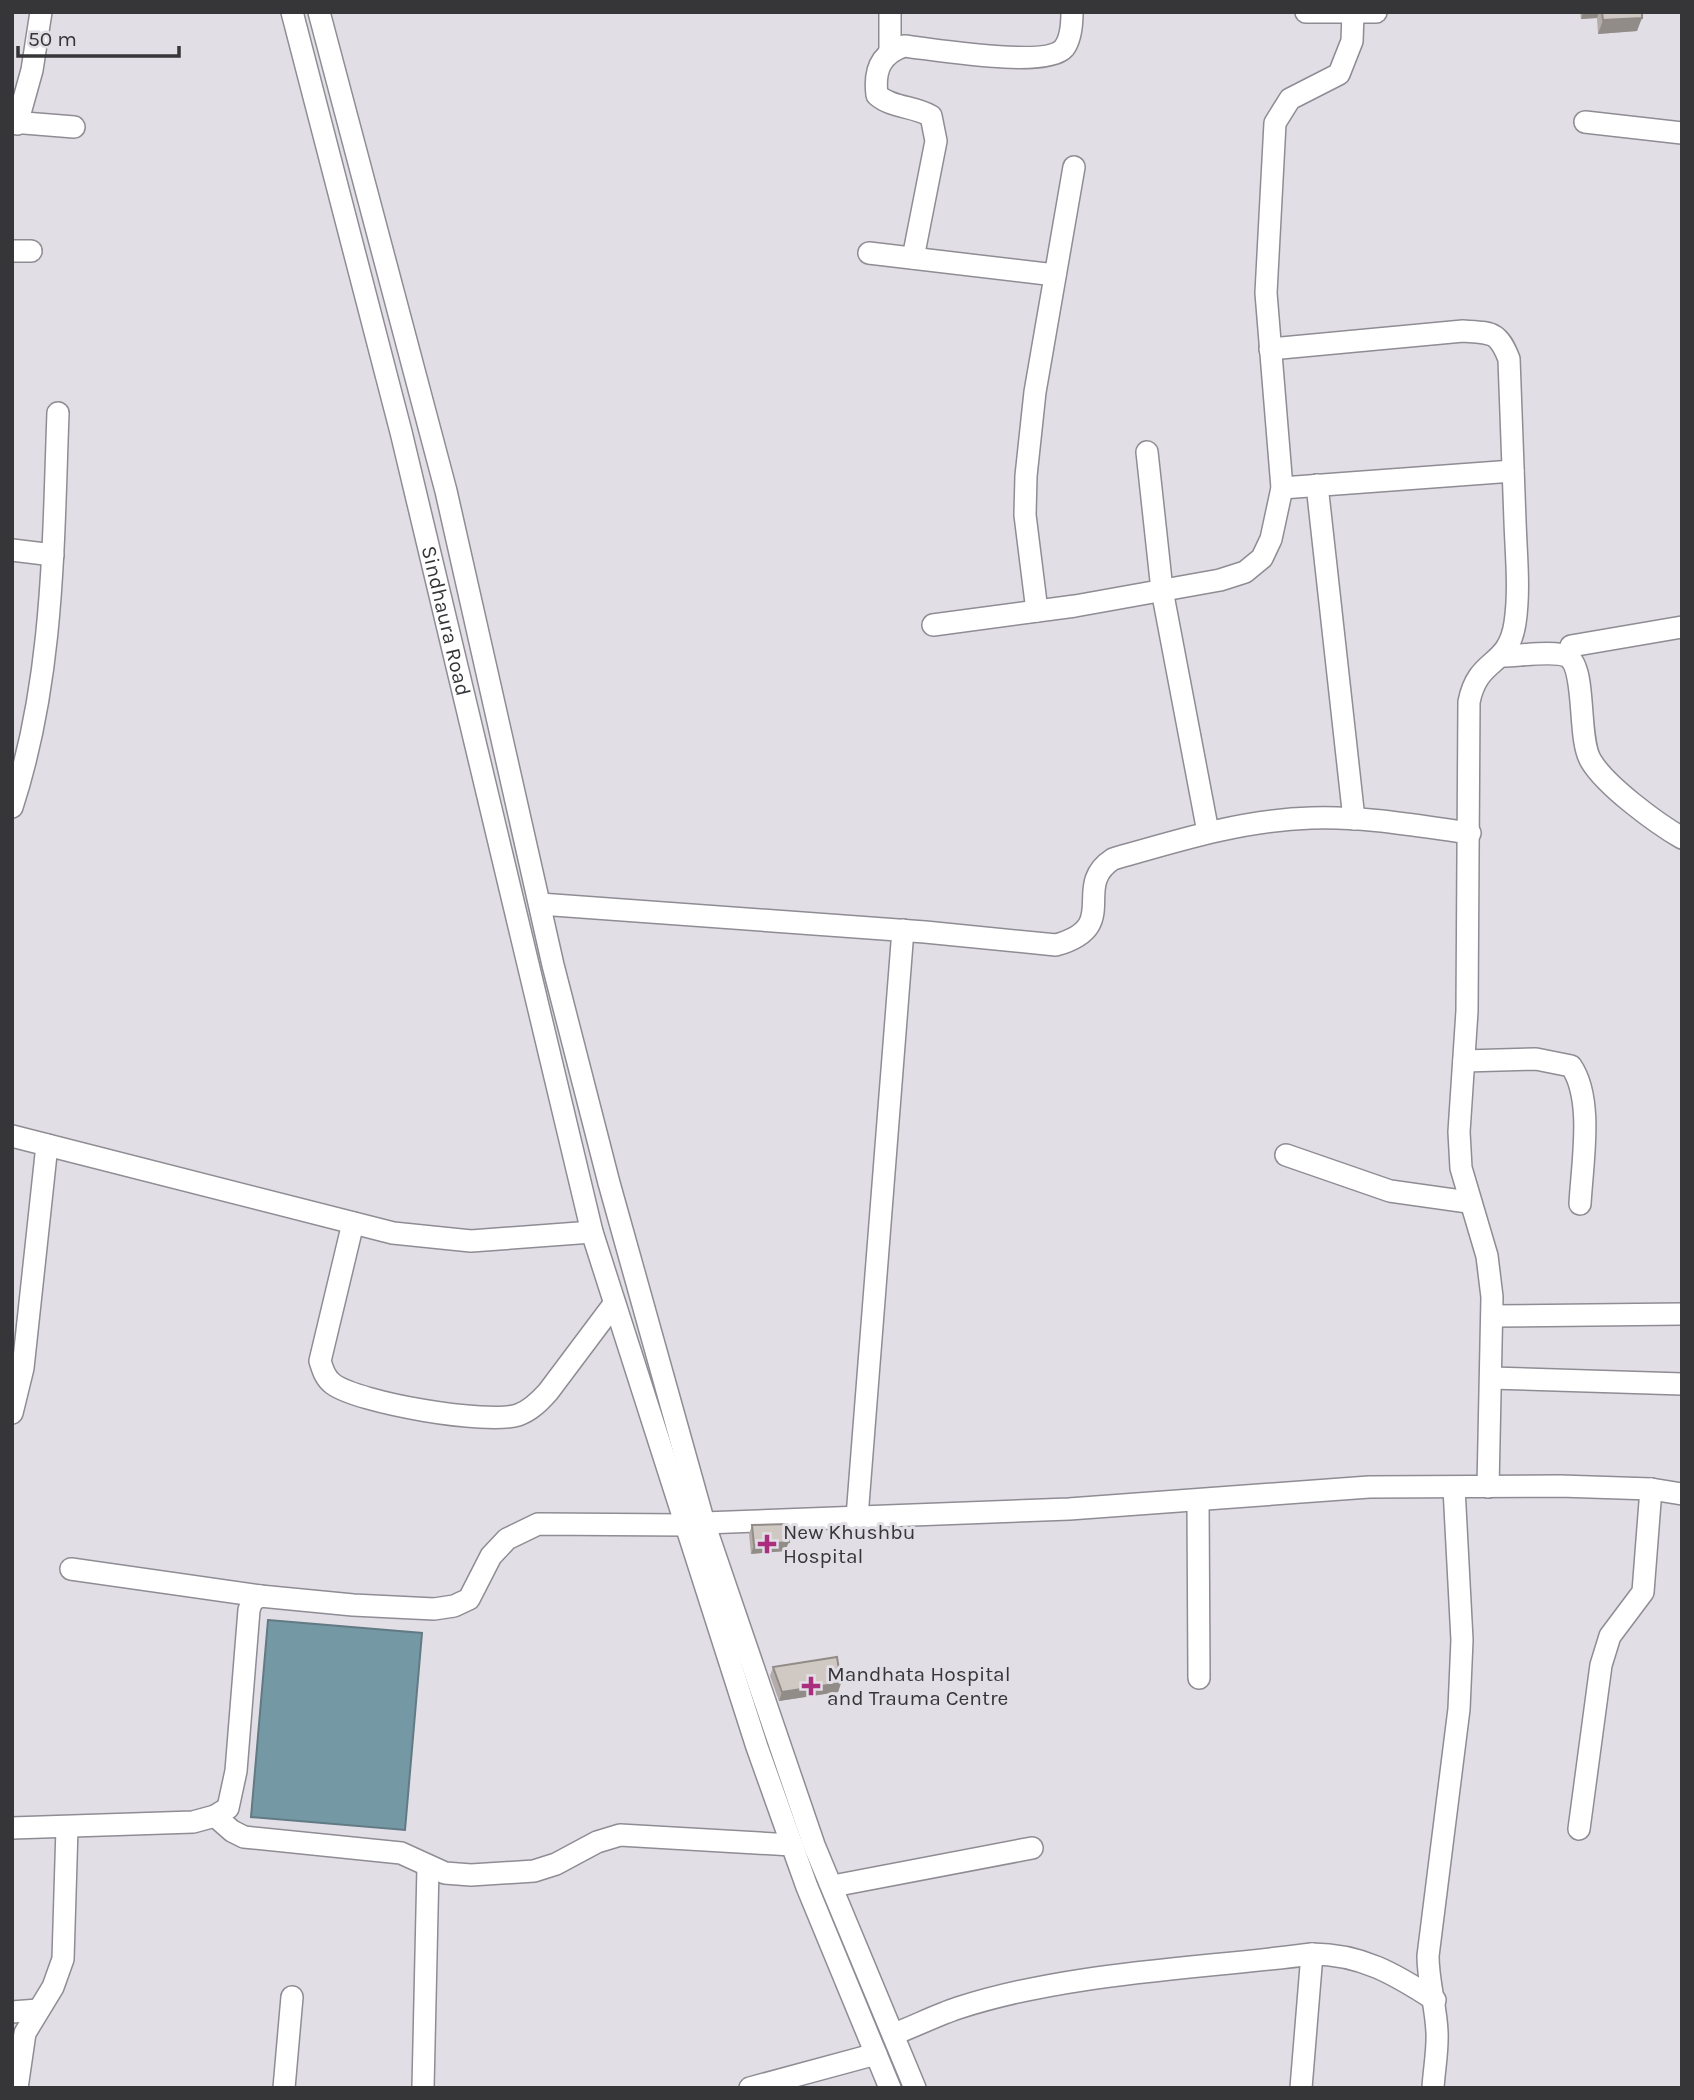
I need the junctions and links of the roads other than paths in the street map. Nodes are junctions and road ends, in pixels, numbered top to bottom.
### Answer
1 (41, 12) edge
2 (292, 12) edge
3 (319, 12) edge
4 (890, 12) edge
5 (1072, 12) edge
6 (1306, 12) edge
7 (1376, 12) edge
8 (1353, 13) edge
9 (890, 51) junction
10 (1585, 122) dead end
11 (15, 123) edge
12 (74, 127) dead end
13 (1682, 134) edge
14 (1074, 167) dead end
15 (870, 253) dead end
16 (913, 258) junction
17 (1055, 275) junction
18 (1270, 349) junction
19 (58, 413) dead end
20 (1147, 452) dead end
21 (1513, 471) junction
22 (1317, 485) junction
23 (1282, 488) junction
24 (12, 550) edge
25 (53, 555) junction
26 (1162, 590) junction
27 (1037, 611) junction
28 (933, 625) dead end
29 (1682, 627) edge
30 (1571, 646) dead end
31 (1504, 656) junction
32 (12, 807) edge
33 (1354, 819) junction
34 (1208, 832) junction
35 (1470, 832) junction
36 (1682, 838) edge
37 (540, 904) junction
38 (903, 930) junction
39 (1464, 1061) junction
40 (12, 1136) edge
41 (47, 1145) junction
42 (1286, 1155) dead end
43 (1468, 1202) junction
44 (1580, 1204) dead end
45 (353, 1223) junction
46 (592, 1232) junction
47 (614, 1304) junction
48 (1682, 1314) edge
49 (1493, 1316) junction
50 (1491, 1378) junction
51 (1682, 1384) edge
52 (12, 1413) edge
53 (1488, 1487) junction
54 (1454, 1488) junction
55 (1651, 1489) junction
56 (1682, 1494) edge
57 (1198, 1500) junction
58 (857, 1517) junction
59 (695, 1524) junction
60 (71, 1569) dead end
61 (260, 1596) junction
62 (1199, 1678) dead end
63 (215, 1816) junction
64 (12, 1828) edge
65 (67, 1828) junction
66 (1579, 1829) dead end
67 (792, 1845) junction
68 (1032, 1848) dead end
69 (428, 1867) junction
70 (832, 1886) junction
71 (1312, 1954) junction
72 (292, 1997) dead end
73 (1435, 2000) junction
74 (38, 2010) junction
75 (12, 2012) edge
76 (894, 2034) junction
77 (876, 2054) junction
78 (758, 2087) edge
79 (17, 2088) edge
80 (284, 2088) edge
81 (423, 2088) edge
82 (890, 2088) edge
83 (915, 2088) edge
84 (1301, 2088) edge
85 (1433, 2088) edge

1 - 11 street
2 - 46 street, Sindhaura Road
3 - 37 street
4 - 9 street
5 - 9 street
6 - 8 street
7 - 8 street
8 - 18 street
9 - 16 street
10 - 13 street
11 - 12 street
14 - 17 street
15 - 16 street
16 - 17 street
17 - 27 street
18 - 21 street
18 - 23 street
19 - 25 street
20 - 26 street
21 - 22 street
21 - 31 street
22 - 23 street
22 - 33 street
23 - 26 street
24 - 25 street
25 - 32 street
26 - 27 street
26 - 34 street
27 - 28 street
29 - 30 street
31 - 35 street
31 - 36 street
33 - 34 street
33 - 35 street
34 - 38 street
35 - 39 street
37 - 38 street
37 - 59 street
38 - 58 street
39 - 43 street
39 - 44 street
40 - 41 street
41 - 45 street
41 - 52 street
42 - 43 street
43 - 49 street
45 - 46 street
45 - 47 street
46 - 47 street, Sindhaura Road
47 - 59 street, Sindhaura Road
48 - 49 street
49 - 50 street
50 - 51 street
50 - 53 street
53 - 54 street
53 - 55 street
54 - 57 street
54 - 73 street
55 - 56 street
55 - 66 street
57 - 58 street
57 - 62 street
58 - 59 street
59 - 61 street
59 - 67 street
59 - 70 street
60 - 61 street
61 - 63 street
63 - 65 street
63 - 69 street
64 - 65 street
65 - 74 street
67 - 69 street
67 - 77 street
68 - 70 street
69 - 81 street
70 - 76 street
71 - 73 street
71 - 76 street
71 - 84 street
72 - 80 street
73 - 85 street
74 - 75 street
74 - 79 street
76 - 83 street
77 - 78 street
77 - 82 street

